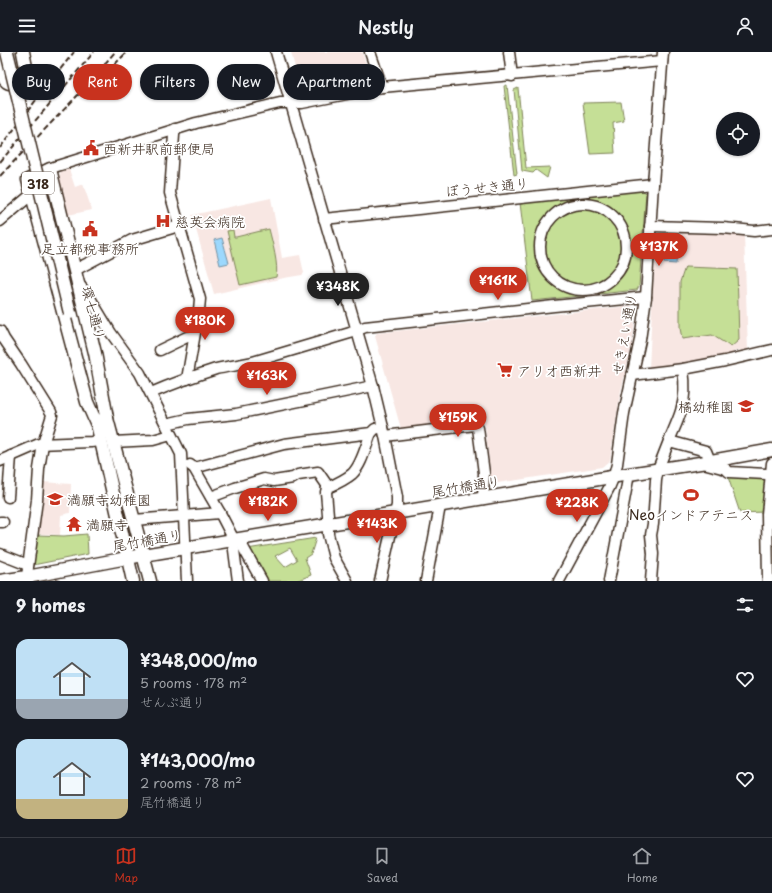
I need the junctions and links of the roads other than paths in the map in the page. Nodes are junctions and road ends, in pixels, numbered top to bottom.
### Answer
1 (7, 52) edge
2 (15, 52) edge
3 (23, 52) edge
4 (276, 52) edge
5 (370, 52) edge
6 (509, 52) edge
7 (0, 55) edge
8 (663, 57) edge
9 (374, 64) edge
10 (512, 76) junction
11 (385, 87) edge
12 (317, 100) edge
13 (290, 103) junction
14 (175, 129) junction
15 (50, 169) junction
16 (653, 184) junction
17 (32, 194) junction
18 (324, 218) junction
19 (0, 221) edge
20 (179, 226) junction
21 (650, 226) junction
22 (772, 229) edge
23 (540, 255) joint
24 (75, 270) junction
25 (78, 283) junction
26 (646, 297) junction
27 (74, 312) junction
28 (356, 330) junction
29 (0, 331) edge
30 (194, 336) junction
31 (160, 350) dead end
32 (772, 350) edge
33 (683, 369) junction
34 (632, 375) junction
35 (187, 379) junction
36 (373, 386) junction
37 (151, 393) junction
38 (107, 418) junction
39 (166, 424) junction
40 (98, 427) junction
41 (384, 431) junction
42 (371, 433) junction
43 (171, 435) junction
44 (101, 441) junction
45 (669, 441) junction
46 (113, 442) junction
47 (43, 444) junction
48 (772, 450) edge
49 (11, 456) junction
50 (182, 459) junction
51 (0, 461) edge
52 (705, 462) junction
53 (772, 463) edge
54 (194, 468) junction
55 (658, 469) junction
56 (629, 474) junction
57 (614, 476) junction
58 (771, 476) edge
59 (327, 488) junction
60 (8, 497) dead end
61 (211, 497) junction
62 (483, 499) junction
63 (440, 506) junction
64 (396, 512) junction
65 (220, 513) junction
66 (184, 517) junction
67 (134, 520) junction
68 (328, 524) junction
69 (235, 540) junction
70 (186, 548) junction
71 (0, 554) edge
72 (143, 555) junction
73 (127, 558) junction
74 (27, 574) edge
75 (0, 581) edge
76 (133, 581) edge
77 (150, 581) edge
78 (187, 581) edge
79 (238, 581) edge
80 (262, 581) edge
81 (347, 581) edge
82 (380, 581) edge
83 (426, 581) edge
84 (559, 581) edge
85 (609, 581) edge
86 (651, 581) edge
87 (768, 581) edge

1 - 27 main road, 環七通り / 318, bridge
2 - 27 main road, 環七通り / 318
3 - 7 main road
4 - 13 street
5 - 9 street
6 - 10 street
8 - 10 street
8 - 16 street, せきえい通り
10 - 11 street
12 - 13 street
13 - 14 street
13 - 18 street
14 - 15 street
14 - 20 street
15 - 17 main road
15 - 24 main road
16 - 18 street, ぼうせき通り
16 - 21 street, せきえい通り
17 - 19 street
17 - 40 main road
18 - 28 street
20 - 24 street
20 - 30 street
21 - 22 street
21 - 26 street, せきえい通り
23 - 23 street
24 - 25 main road
25 - 37 street
25 - 38 main road
26 - 28 street
26 - 34 street, せきえい通り
27 - 38 main road, 環七通り / 318
27 - 40 main road, 環七通り / 318
28 - 35 street
28 - 36 street
29 - 47 street
30 - 31 street
30 - 35 street
32 - 33 street
33 - 34 street
33 - 45 street
34 - 57 street, せきえい通り
35 - 37 street
36 - 39 street
36 - 41 street
37 - 39 street
38 - 46 main road, 環七通り / 318
39 - 43 street
40 - 44 main road, 環七通り / 318
41 - 42 street
41 - 62 street
41 - 64 street
42 - 54 street
42 - 59 street
43 - 46 street
43 - 50 street
44 - 47 street
44 - 73 main road, 環七通り / 318
45 - 52 street
45 - 55 street
46 - 67 main road, 環七通り / 318
47 - 49 street
47 - 74 street
48 - 52 main road, 尾竹橋通り
49 - 51 street
49 - 60 street
50 - 54 street
50 - 66 street
52 - 55 main road, 尾竹橋通り
52 - 58 street
53 - 58 street
54 - 61 street
55 - 56 main road, 尾竹橋通り
55 - 86 street
56 - 57 main road, 尾竹橋通り
56 - 85 street
57 - 62 main road, 尾竹橋通り
57 - 84 street, せきえい通り
58 - 87 street
59 - 61 street
59 - 68 street
61 - 65 street
62 - 63 main road, 尾竹橋通り
63 - 64 main road, 尾竹橋通り
63 - 83 street
64 - 68 main road, 尾竹橋通り
64 - 82 street
65 - 66 street
65 - 69 street
66 - 67 street
66 - 70 street
67 - 72 main road, 環七通り / 318
68 - 69 main road, 尾竹橋通り
68 - 81 street
69 - 70 main road, 尾竹橋通り
69 - 79 street
69 - 80 street
70 - 72 main road, 尾竹橋通り
70 - 78 street
71 - 74 street
72 - 73 main road, 尾竹橋通り
72 - 77 main road, 環七通り / 318
73 - 74 main road, 尾竹橋通り
73 - 76 main road, 環七通り / 318
74 - 75 main road, 尾竹橋通り

